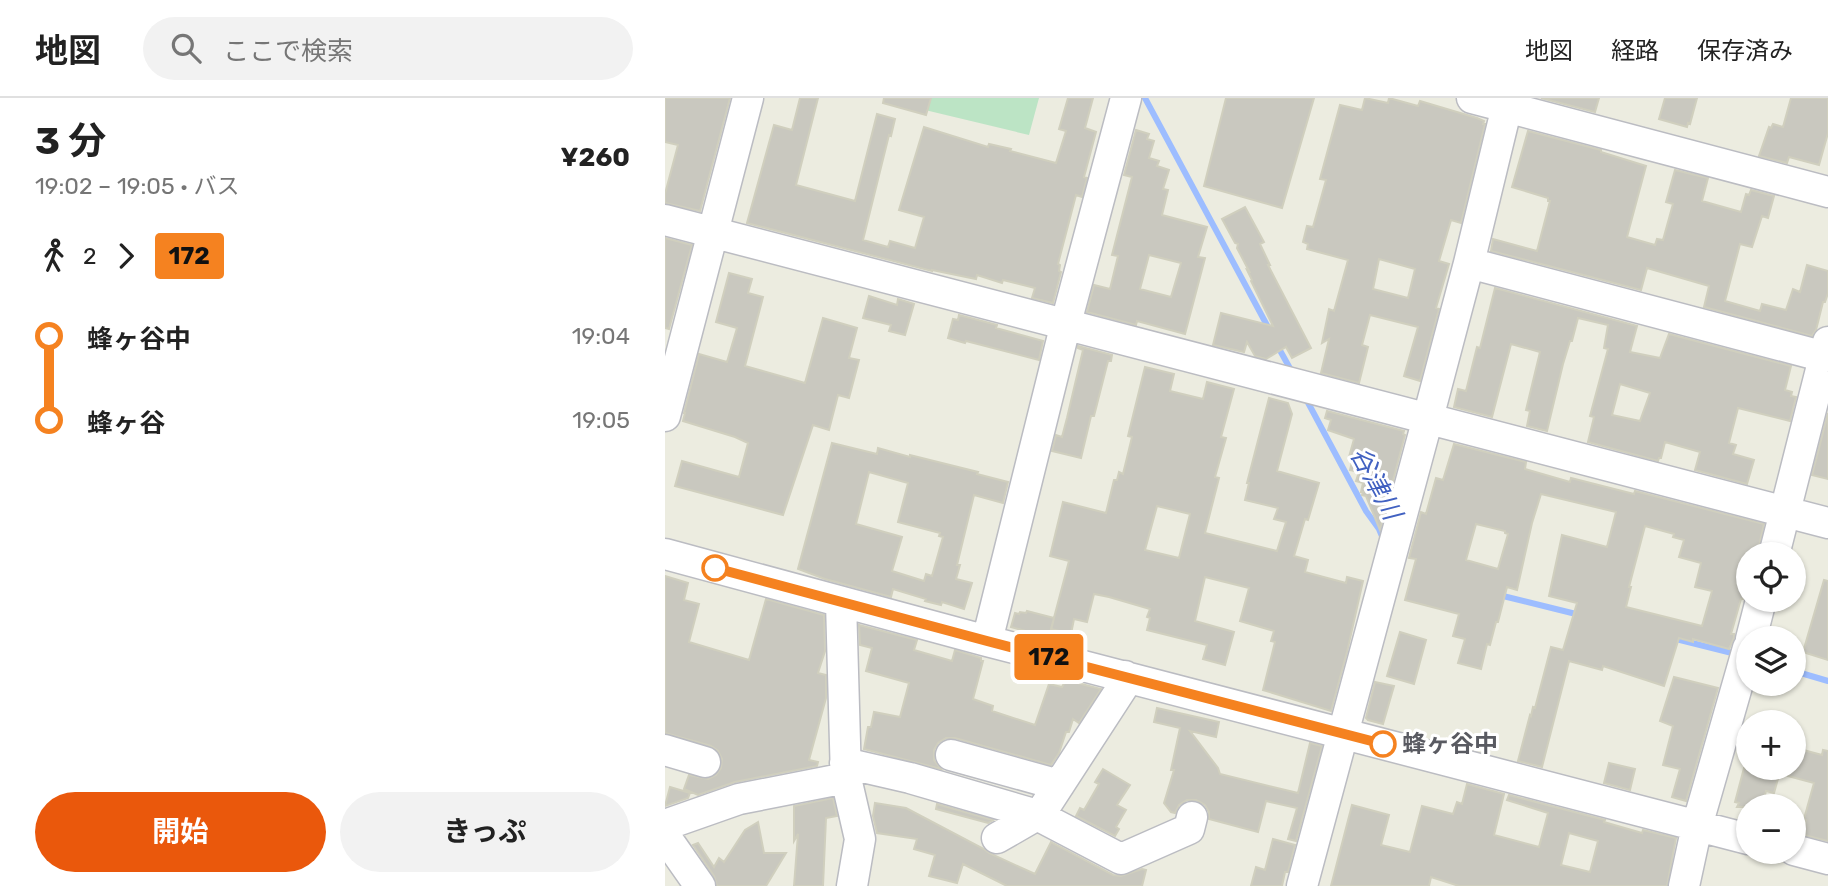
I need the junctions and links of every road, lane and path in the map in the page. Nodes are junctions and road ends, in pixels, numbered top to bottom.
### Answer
1 (748, 98) edge
2 (1126, 98) edge
3 (1472, 98) edge
4 (1507, 102) edge
5 (1828, 192) edge
6 (665, 220) edge
7 (712, 233) junction
8 (1469, 263) junction
9 (1066, 323) junction
10 (1826, 349) edge
11 (665, 416) edge
12 (1429, 418) junction
13 (1786, 511) junction
14 (1828, 523) edge
15 (1778, 542) edge
16 (665, 554) edge
17 (842, 602) junction
18 (987, 641) junction
19 (1125, 677) junction
20 (1736, 690) edge
21 (1343, 733) junction
22 (665, 750) edge
23 (951, 755) dead end
24 (705, 761) dead end
25 (846, 770) junction
26 (1059, 785) junction
27 (1037, 815) junction
28 (1192, 817) dead end
29 (665, 825) edge
30 (1697, 826) junction
31 (665, 836) edge
32 (1736, 836) edge
33 (997, 838) dead end
34 (1806, 853) edge
35 (1828, 859) edge
36 (700, 886) edge
37 (852, 886) edge
38 (1302, 886) edge
39 (1684, 886) edge

1 - 7 street
2 - 9 street
3 - 4 street
4 - 5 street
4 - 8 street
6 - 7 street
7 - 9 street
7 - 11 street
8 - 10 street
8 - 12 street
9 - 12 street
9 - 18 street
10 - 13 street
12 - 13 street
12 - 21 street
13 - 14 street
13 - 15 street
16 - 17 street
17 - 18 street
17 - 25 street
18 - 19 street
19 - 21 street
19 - 26 street
20 - 30 street
21 - 30 street
21 - 38 street
22 - 24 street
23 - 26 street
25 - 27 street
25 - 29 street
25 - 37 street
26 - 27 street
27 - 28 street
27 - 33 street
30 - 32 street
30 - 39 street
31 - 36 street
34 - 35 street

